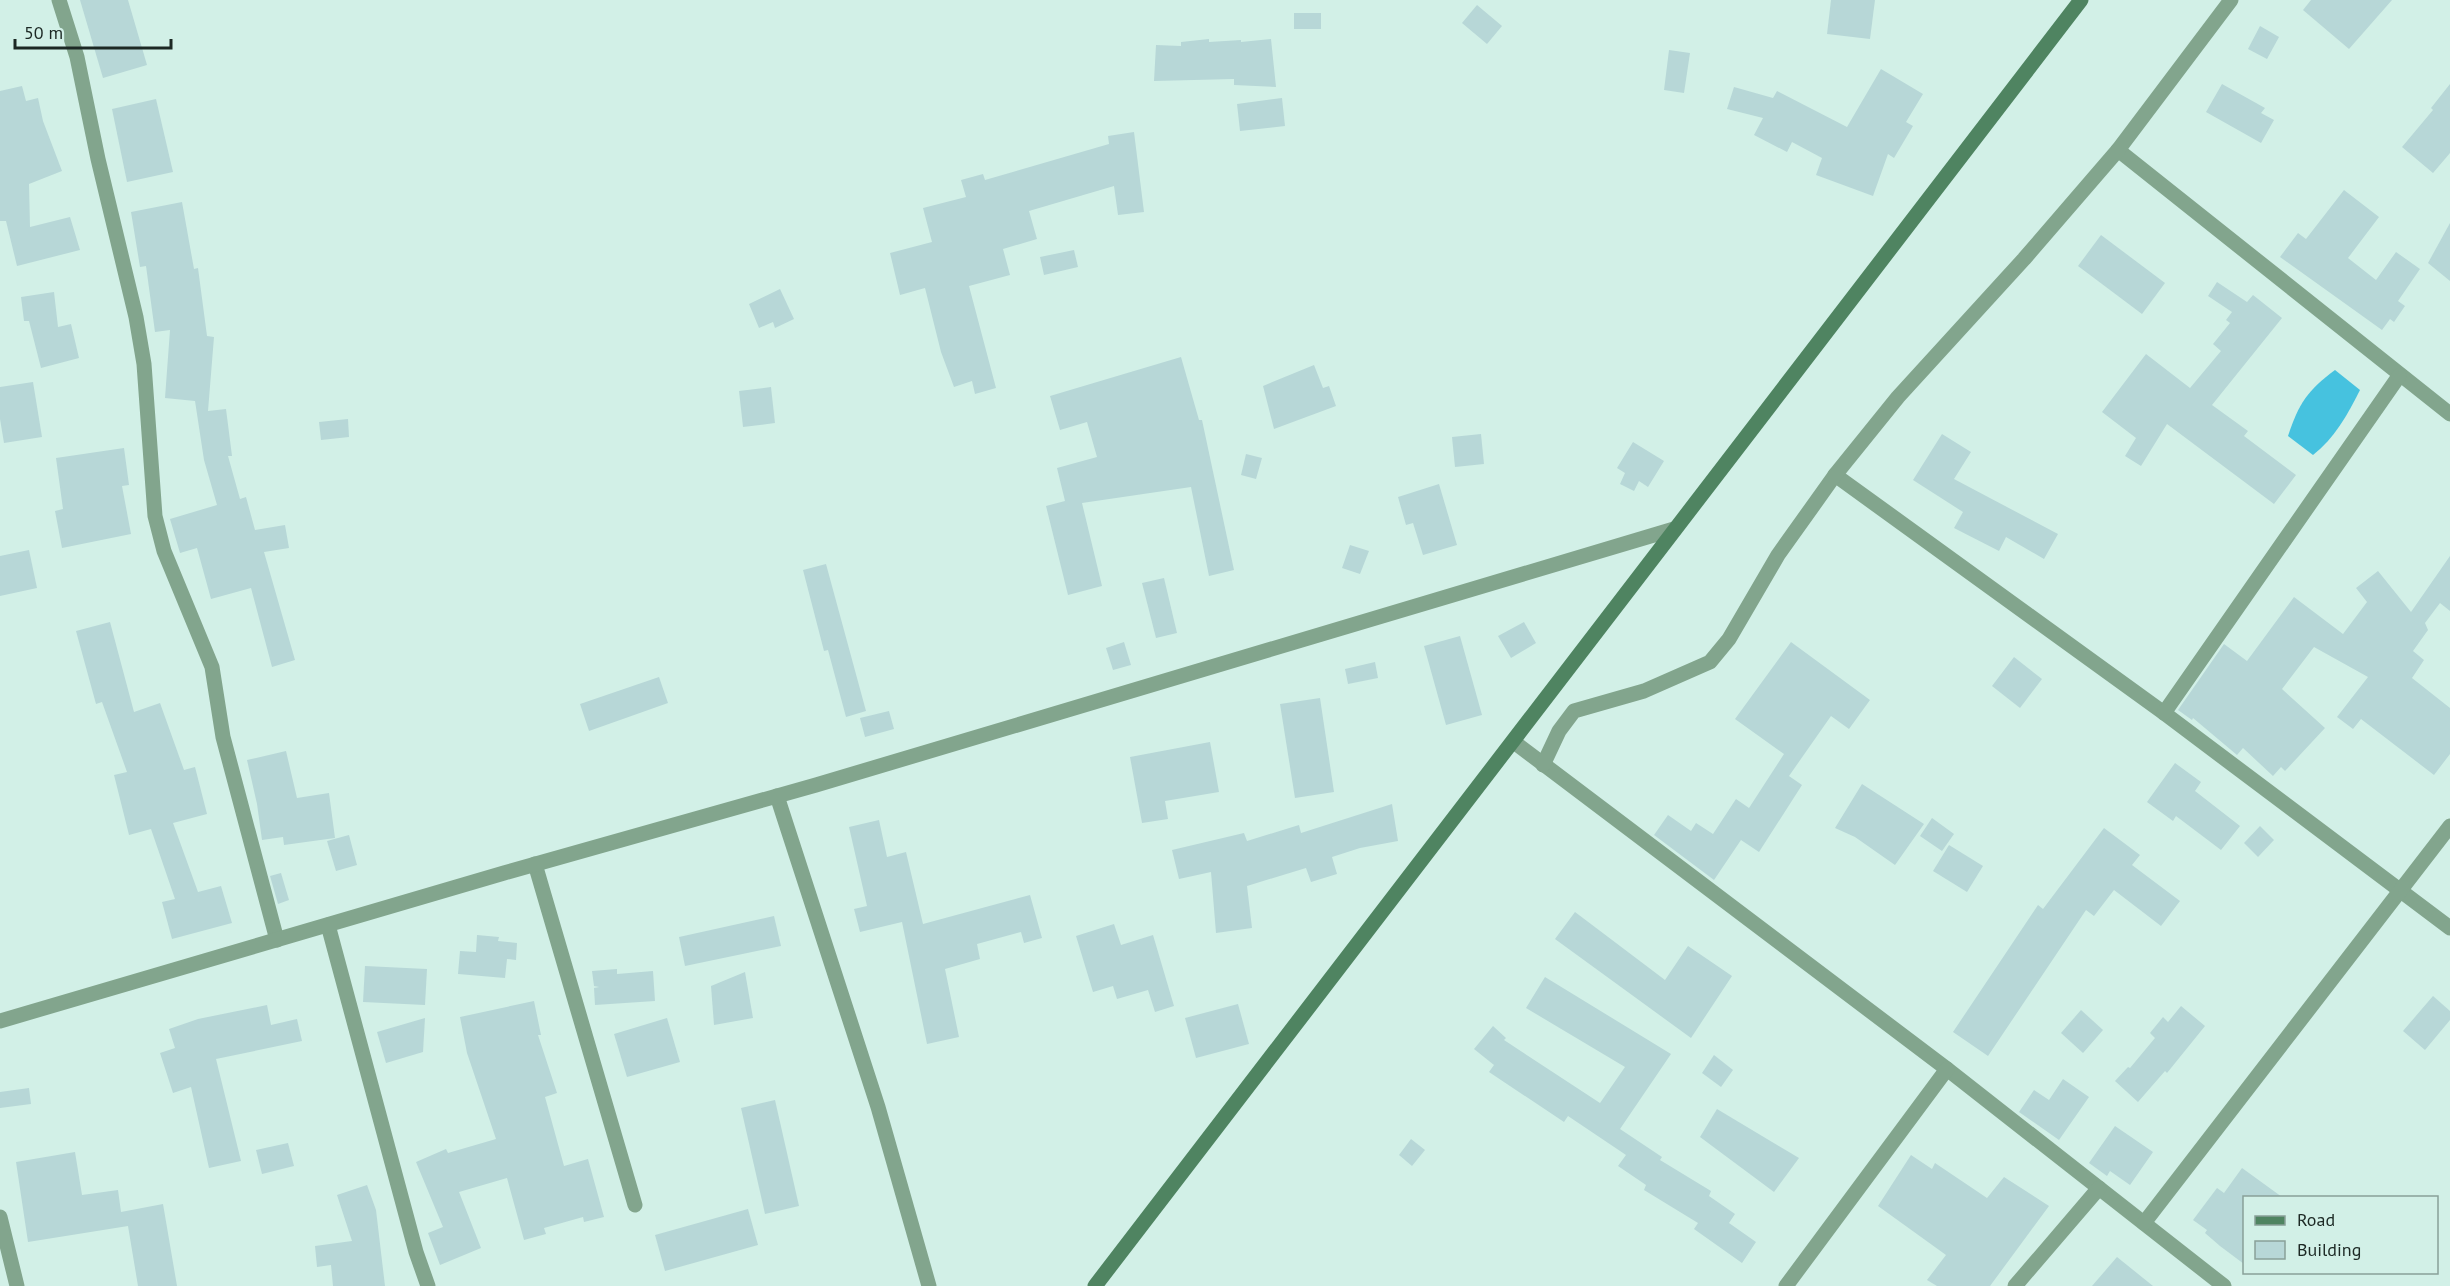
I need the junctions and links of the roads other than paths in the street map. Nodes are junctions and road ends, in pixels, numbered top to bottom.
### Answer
1 (59, 0) edge
2 (2081, 0) edge
3 (2231, 0) edge
4 (2118, 150) junction
5 (2399, 376) junction
6 (2450, 414) edge
7 (1834, 475) junction
8 (1674, 529) junction
9 (2164, 713) junction
10 (1514, 742) junction
11 (1543, 765) junction
12 (777, 796) junction
13 (2450, 826) edge
14 (535, 864) junction
15 (2400, 891) junction
16 (328, 925) junction
17 (2450, 928) edge
18 (278, 940) junction
19 (0, 1021) edge
20 (1947, 1069) junction
21 (2099, 1188) junction
22 (635, 1205) dead end
23 (0, 1217) edge
24 (2144, 1223) junction
25 (16, 1286) edge
26 (428, 1286) edge
27 (930, 1286) edge
28 (1095, 1286) edge
29 (1786, 1286) edge
30 (2015, 1286) edge
31 (2224, 1286) edge

1 - 18 street
2 - 8 main road
3 - 4 street
4 - 5 street
4 - 7 street
5 - 6 street
5 - 9 street
7 - 9 street
7 - 11 street
8 - 10 main road
8 - 12 street
9 - 15 street
10 - 11 street
10 - 28 main road
11 - 20 street
12 - 14 street
12 - 27 street
13 - 15 street
14 - 16 street
14 - 22 street
15 - 17 street
15 - 24 street
16 - 18 street
16 - 26 street
18 - 19 street
20 - 21 street
20 - 29 street
21 - 24 street
21 - 30 street
23 - 25 street
24 - 31 street

